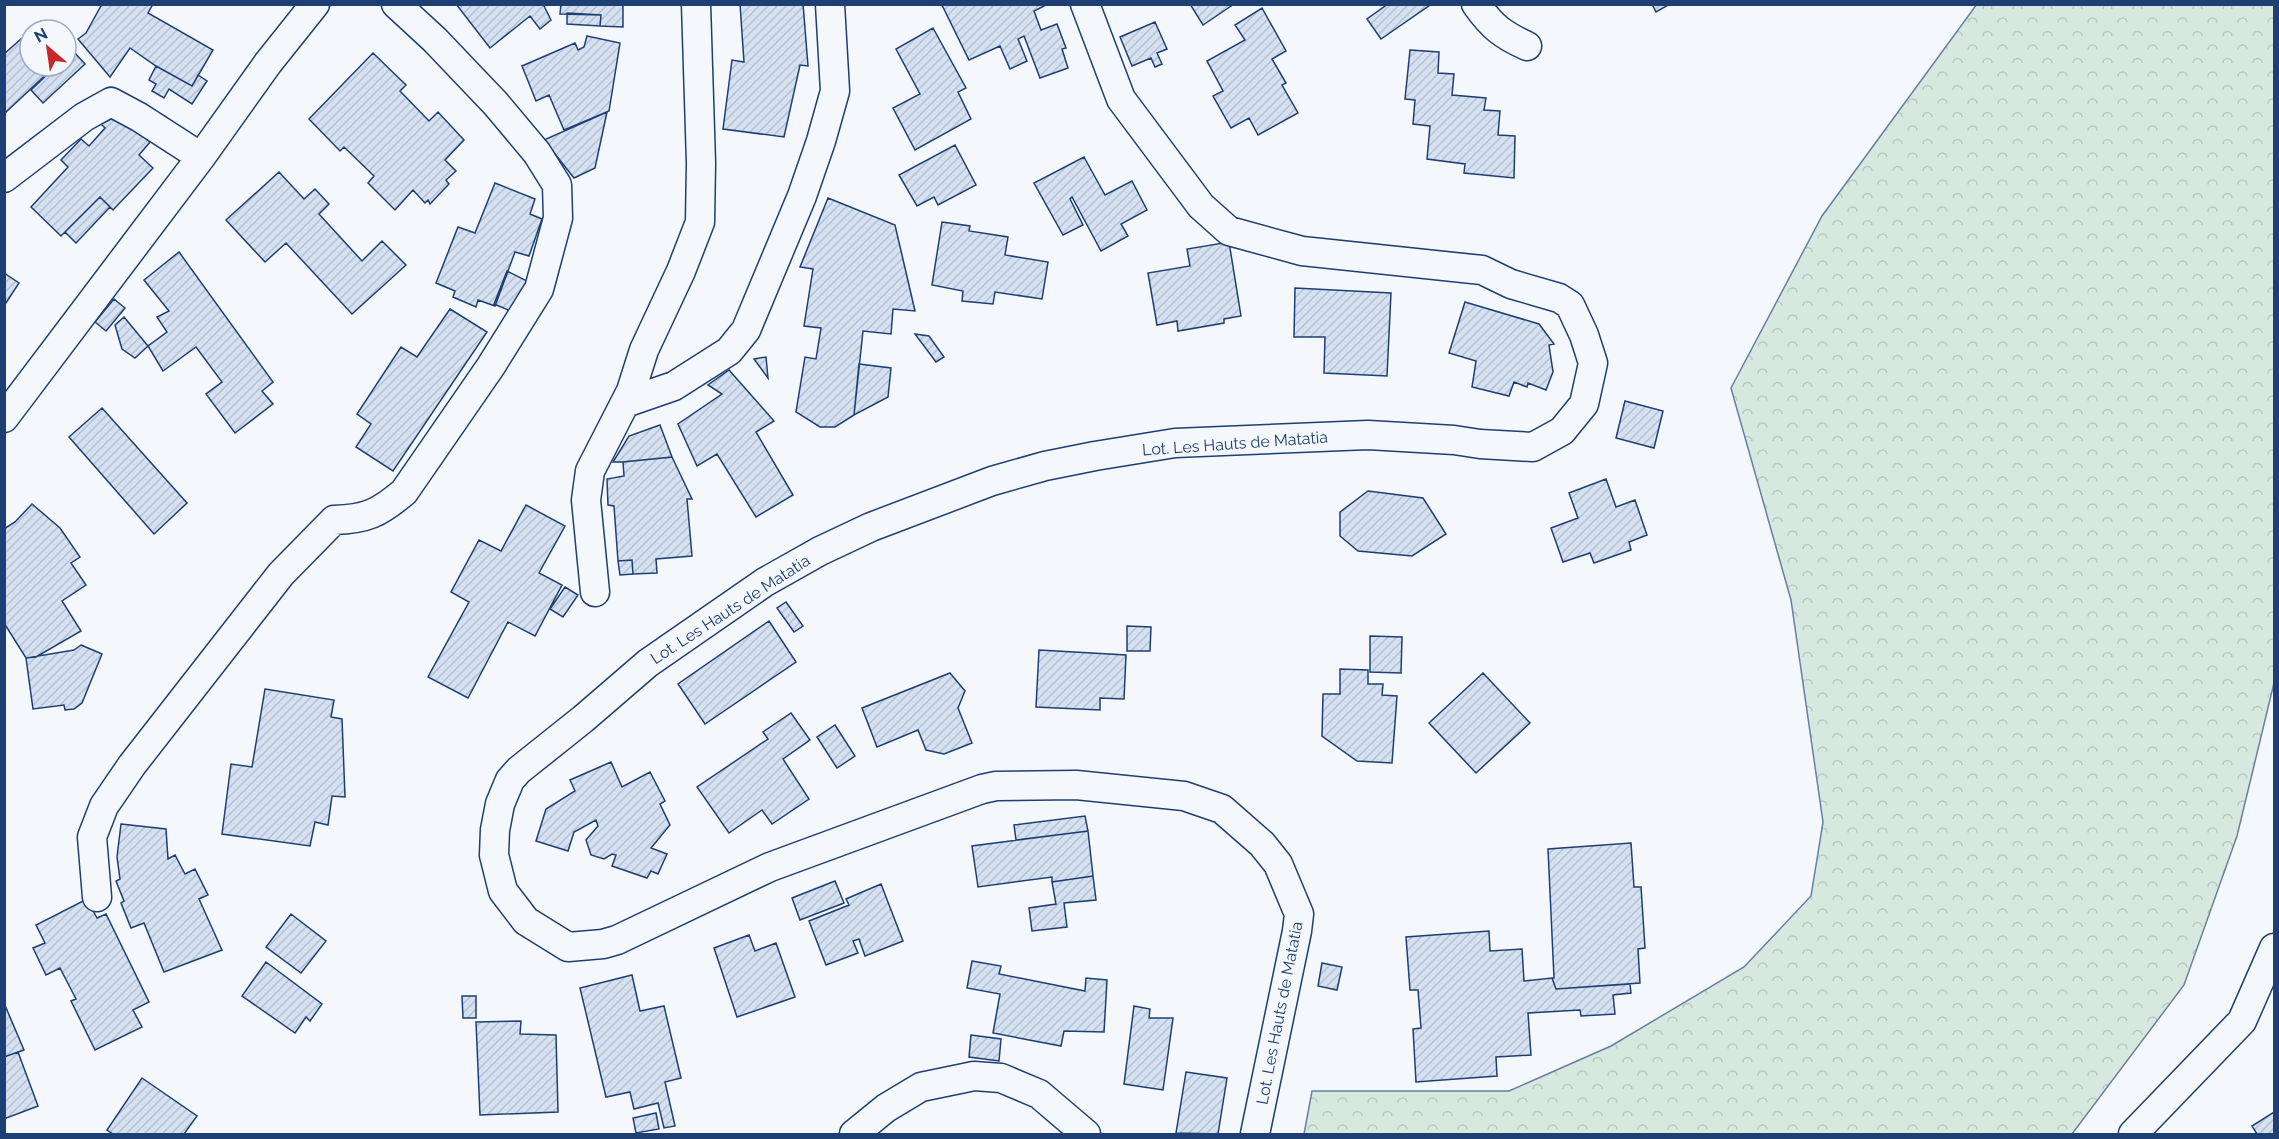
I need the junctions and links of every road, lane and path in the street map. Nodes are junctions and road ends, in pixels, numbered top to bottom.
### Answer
1 (315, 4) edge
2 (396, 4) edge
3 (696, 4) edge
4 (830, 4) edge
5 (1085, 4) edge
6 (1476, 4) edge
7 (1527, 46) dead end
8 (201, 157) junction
9 (4, 178) edge
10 (625, 403) junction
11 (9, 404) edge
12 (595, 592) dead end
13 (97, 897) dead end
14 (2274, 948) edge
15 (854, 1134) edge
16 (1086, 1134) edge
17 (1255, 1134) edge
18 (2133, 1134) edge

1 - 8 street
2 - 13 street
3 - 10 street
4 - 10 street
5 - 17 street, Lot. Les Hauts de Matatia
6 - 7 street
8 - 9 street
8 - 11 street
10 - 12 street
14 - 18 street
15 - 16 street

